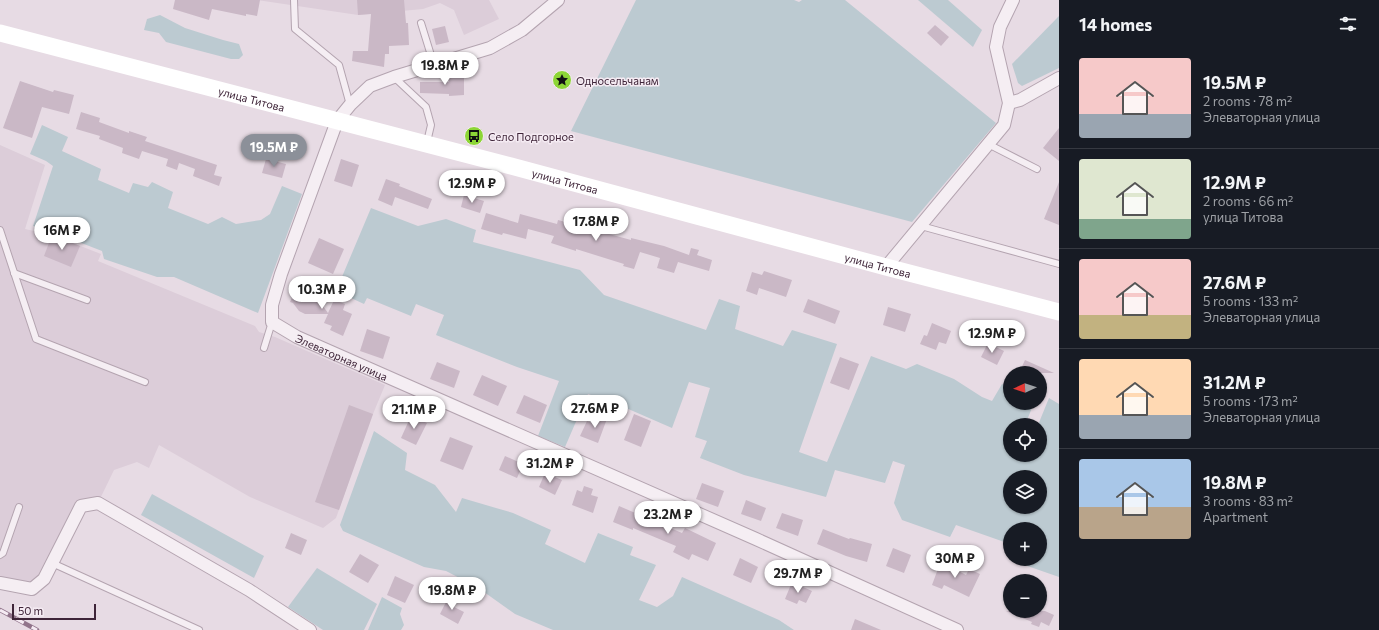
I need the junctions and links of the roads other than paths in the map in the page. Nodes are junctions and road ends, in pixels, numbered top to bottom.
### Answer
1 (294, 0) edge
2 (558, 0) edge
3 (1013, 0) edge
4 (421, 23) dead end
5 (0, 33) edge
6 (434, 65) junction
7 (394, 77) junction
8 (1059, 78) edge
9 (1009, 103) junction
10 (350, 105) junction
11 (337, 121) junction
12 (426, 144) junction
13 (988, 144) junction
14 (1037, 169) dead end
15 (921, 226) junction
16 (0, 230) edge
17 (1059, 264) edge
18 (886, 267) junction
19 (14, 273) junction
20 (87, 300) dead end
21 (1059, 312) edge
22 (272, 322) junction
23 (264, 348) dead end
24 (144, 382) dead end
25 (19, 507) dead end
26 (0, 555) edge
27 (52, 563) junction
28 (0, 583) edge
29 (199, 630) edge
30 (310, 630) edge
31 (958, 630) edge

1 - 10 lane
2 - 6 street
3 - 9 street
4 - 6 lane
5 - 11 main road, улица Титова
6 - 7 street
7 - 10 street
7 - 12 lane
8 - 9 street
9 - 13 street
10 - 11 street
11 - 12 main road, улица Титова
11 - 22 street
12 - 18 main road, улица Титова
13 - 14 lane
13 - 15 street
15 - 17 lane
15 - 18 street
16 - 19 lane
18 - 21 main road, улица Титова
19 - 20 lane
19 - 24 lane
22 - 23 lane
22 - 31 street, Элеваторная улица
25 - 26 lane
27 - 28 street
27 - 29 lane
27 - 30 street

